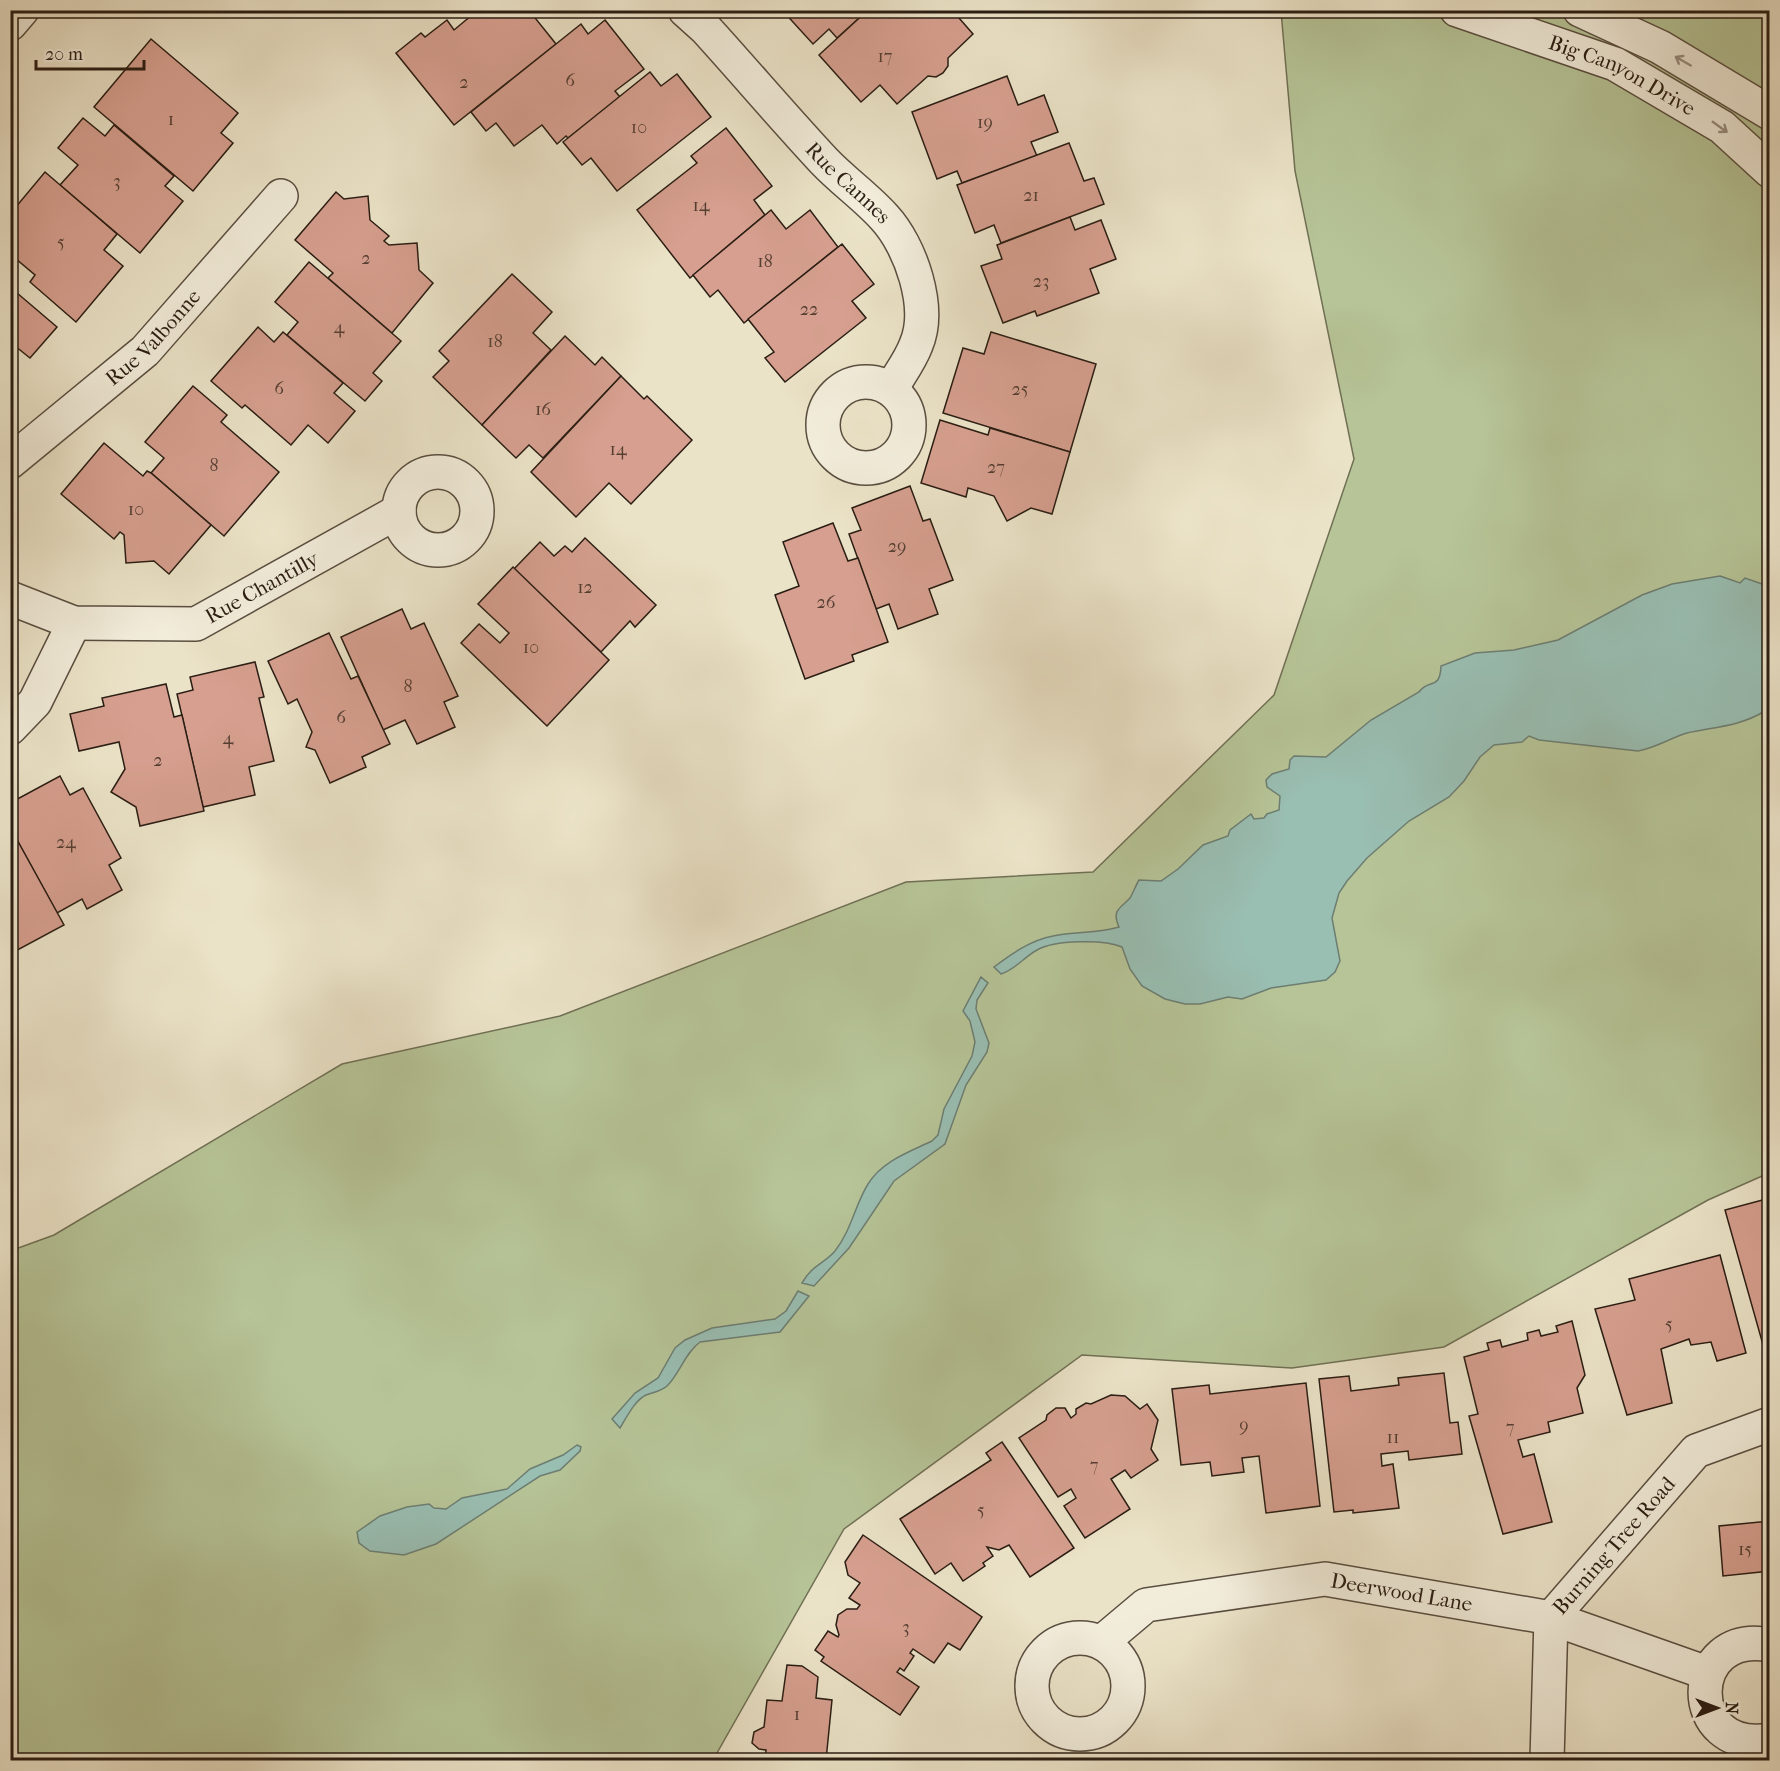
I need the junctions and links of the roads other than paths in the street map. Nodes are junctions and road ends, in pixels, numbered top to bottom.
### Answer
1 (22, 10) edge
2 (685, 10) edge
3 (1457, 10) edge
4 (1580, 10) edge
5 (10, 24) edge
6 (1770, 113) edge
7 (1770, 171) edge
8 (281, 196) dead end
9 (891, 389) dead end
10 (10, 462) edge
11 (399, 511) dead end
12 (10, 598) edge
13 (74, 623) junction
14 (10, 728) edge
15 (1770, 1424) edge
16 (1551, 1618) junction
17 (1102, 1642) dead end
18 (1770, 1645) edge
19 (1707, 1672) junction
20 (1770, 1740) edge
21 (1547, 1761) edge

1 - 5 street
2 - 9 street, Rue Cannes
3 -> 7 street, Big Canyon Drive
6 -> 4 street, Big Canyon Drive
8 - 10 street, Rue Valbonne
11 - 13 street, Rue Chantilly
12 - 13 street, Rue Chantilly
13 - 14 street
15 - 16 street, Burning Tree Road
16 - 17 street, Deerwood Lane
16 - 19 street, Deerwood Lane
16 - 21 street, Burning Tree Road
18 - 19 street
19 - 20 street

